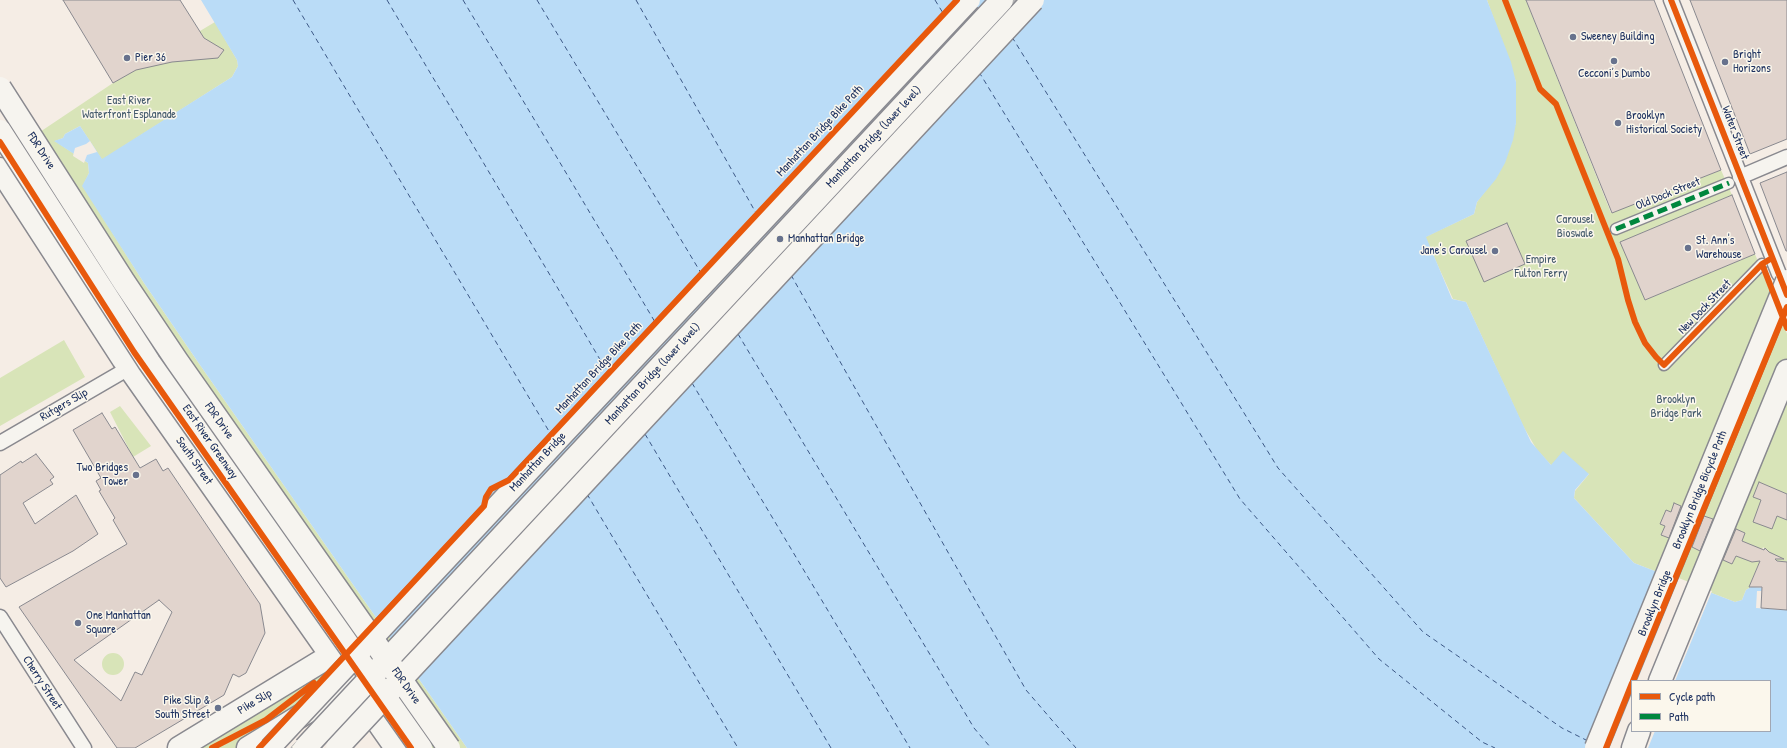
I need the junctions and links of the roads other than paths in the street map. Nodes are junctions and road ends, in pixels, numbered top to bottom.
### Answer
1 (970, 0) edge
2 (1002, 0) edge
3 (1033, 0) edge
4 (1670, 0) edge
5 (0, 88) edge
6 (0, 131) edge
7 (1787, 157) edge
8 (0, 170) edge
9 (1735, 180) junction
10 (1616, 229) dead end
11 (1762, 264) dead end
12 (1783, 278) edge
13 (1664, 365) dead end
14 (129, 368) junction
15 (1787, 371) edge
16 (0, 443) edge
17 (0, 617) edge
18 (330, 656) junction
19 (1660, 680) edge
20 (351, 685) junction
21 (1640, 732) edge
22 (84, 748) edge
23 (179, 748) edge
24 (248, 748) edge
25 (270, 748) edge
26 (305, 748) edge
27 (337, 748) edge
28 (396, 748) edge
29 (421, 748) edge
30 (449, 748) edge
31 (1596, 748) edge
32 (1632, 748) edge

1 - 25 main road, Manhattan Bridge, bridge
2 - 26 main road, Manhattan Bridge (lower level), bridge
3 - 27 main road, bridge
4 - 9 street, Water Street
5 - 30 main road, FDR Drive, bridge
6 - 29 main road, FDR Drive, bridge
7 - 9 street
8 - 14 main road, South Street
9 - 10 street, Old Dock Street
9 - 12 street, Water Street
11 - 13 street, New Dock Street
12 - 31 main road, Brooklyn Bridge, bridge
14 - 16 street, Rutgers Slip
14 - 18 main road, South Street
15 - 19 main road
17 - 22 street, Cherry Street
18 - 20 main road, South Street
18 - 23 main road, Pike Slip
20 - 24 main road
20 - 28 main road, South Street
21 - 32 main road

